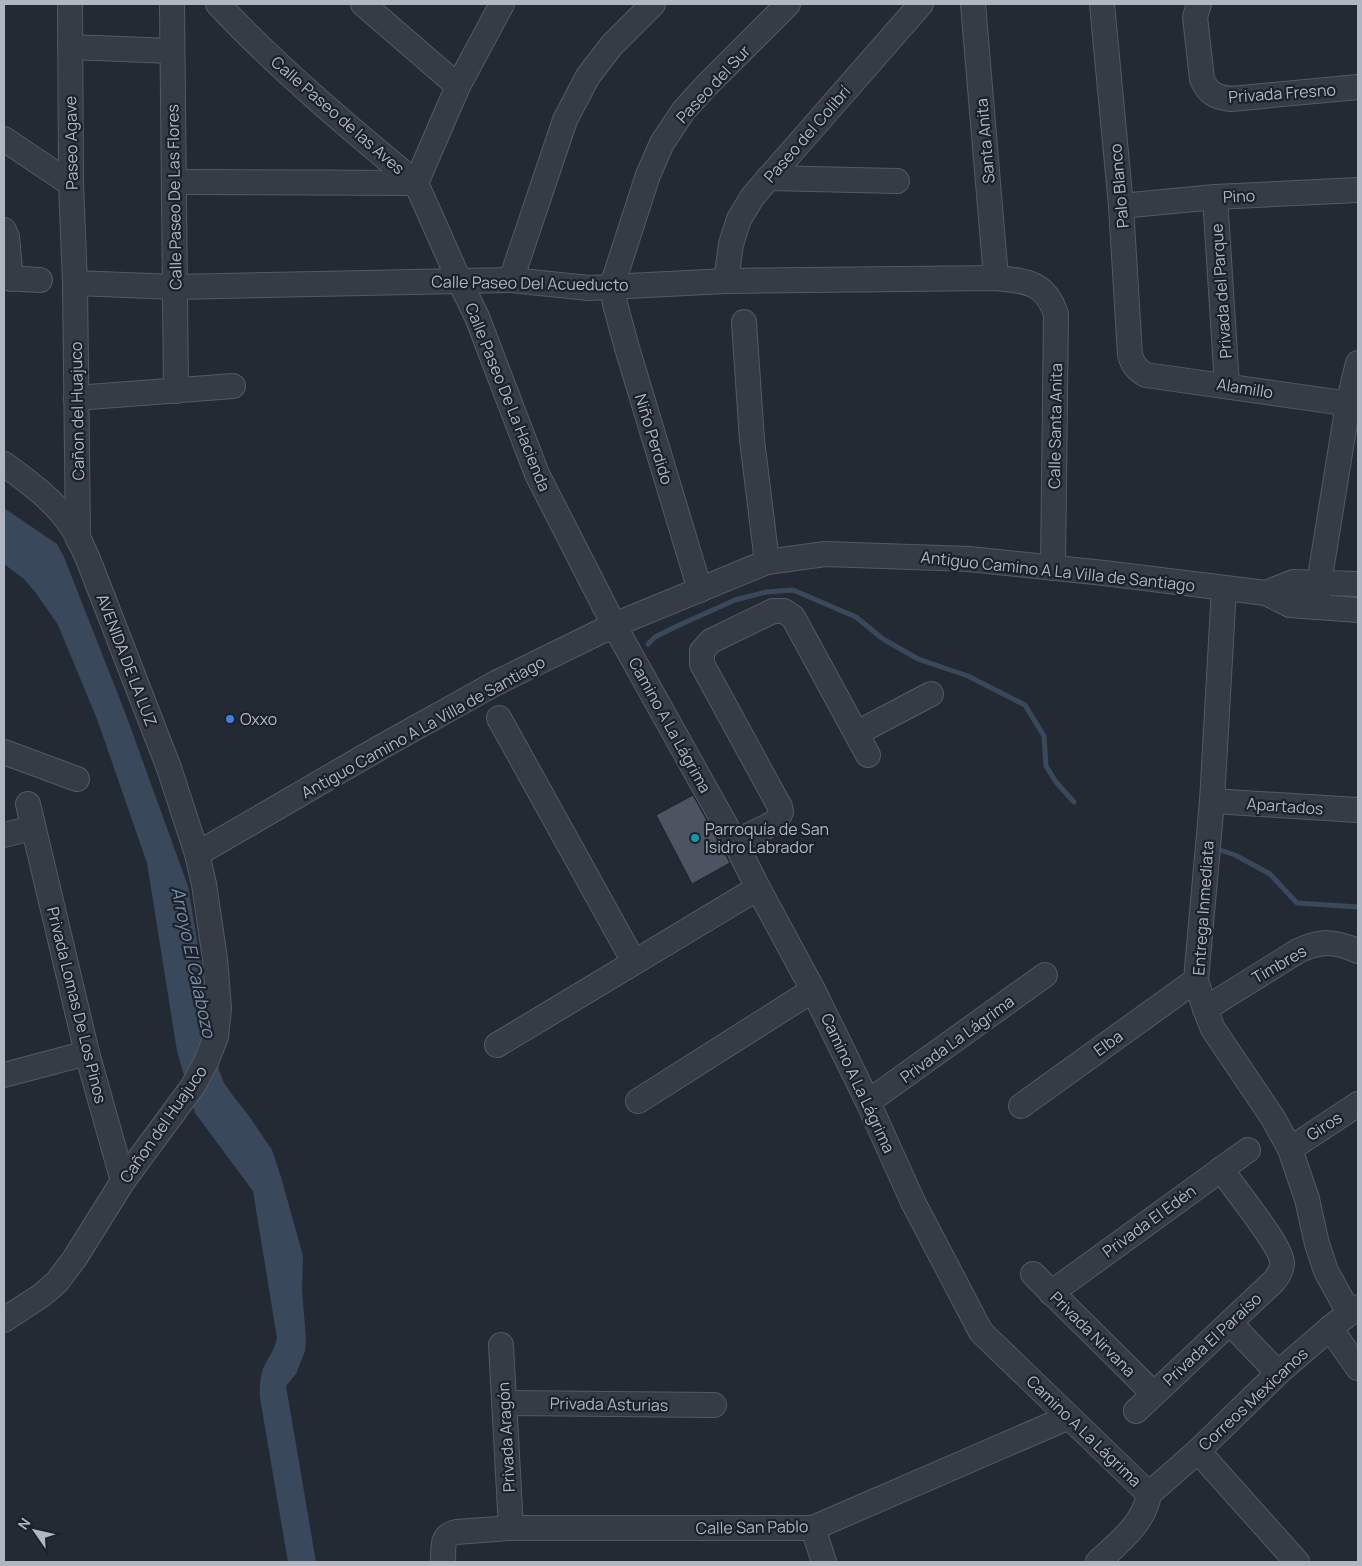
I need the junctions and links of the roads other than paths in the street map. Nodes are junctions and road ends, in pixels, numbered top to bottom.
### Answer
1 (70, 4) edge
2 (172, 4) edge
3 (218, 4) edge
4 (363, 4) edge
5 (502, 4) edge
6 (653, 4) edge
7 (788, 4) edge
8 (921, 4) edge
9 (973, 4) edge
10 (1102, 4) edge
11 (1199, 4) edge
12 (70, 47) junction
13 (172, 51) junction
14 (458, 86) junction
15 (1358, 87) edge
16 (4, 139) edge
17 (768, 178) junction
18 (898, 181) dead end
19 (175, 182) junction
20 (416, 183) junction
21 (71, 184) junction
22 (1358, 190) edge
23 (1215, 197) junction
24 (1121, 206) junction
25 (4, 230) edge
26 (8, 278) edge
27 (996, 278) junction
28 (40, 280) dead end
29 (459, 280) junction
30 (511, 280) junction
31 (726, 282) junction
32 (76, 283) junction
33 (612, 286) junction
34 (176, 287) junction
35 (1041, 290) joint
36 (744, 322) dead end
37 (1358, 363) edge
38 (1135, 367) joint
39 (1227, 385) junction
40 (233, 386) dead end
41 (176, 391) junction
42 (76, 398) junction
43 (1353, 405) edge
44 (4, 464) edge
45 (78, 539) junction
46 (767, 562) junction
47 (1053, 568) junction
48 (1358, 581) edge
49 (1319, 583) junction
50 (1224, 588) junction
51 (700, 590) junction
52 (1266, 593) junction
53 (1317, 607) junction
54 (1356, 610) edge
55 (614, 625) junction
56 (931, 694) dead end
57 (499, 718) dead end
58 (857, 733) junction
59 (4, 752) edge
60 (868, 755) dead end
61 (77, 779) dead end
62 (1212, 801) junction
63 (28, 804) dead end
64 (1358, 810) edge
65 (32, 828) junction
66 (4, 835) edge
67 (735, 842) junction
68 (197, 854) junction
69 (204, 884) joint
70 (758, 888) junction
71 (1358, 950) edge
72 (634, 962) junction
73 (1045, 974) dead end
74 (1196, 980) junction
75 (813, 990) junction
76 (1205, 1009) junction
77 (497, 1045) dead end
78 (87, 1053) junction
79 (4, 1075) edge
80 (638, 1101) dead end
81 (868, 1102) junction
82 (1358, 1104) edge
83 (1021, 1106) dead end
84 (1290, 1149) junction
85 (1248, 1150) dead end
86 (1221, 1169) junction
87 (123, 1181) junction
88 (1033, 1274) dead end
89 (1051, 1293) junction
90 (1354, 1310) edge
91 (4, 1320) edge
92 (1224, 1328) junction
93 (1330, 1328) junction
94 (501, 1345) dead end
95 (1358, 1368) edge
96 (1272, 1379) junction
97 (1153, 1393) junction
98 (504, 1403) junction
99 (714, 1405) dead end
100 (1136, 1410) dead end
101 (1069, 1417) junction
102 (1198, 1451) junction
103 (1148, 1498) junction
104 (511, 1528) junction
105 (813, 1528) junction
106 (443, 1562) edge
107 (824, 1562) edge
108 (1098, 1562) edge
109 (1297, 1562) edge

1 - 12 street, Paseo Agave
2 - 13 street, Calle Paseo De Las Flores
3 - 20 street, Calle Paseo de las Aves
4 - 14 street
5 - 14 street
6 - 30 street
7 - 33 street, Paseo del Sur
8 - 17 street, Paseo del Colibrí
9 - 27 street, Santa Anita
10 - 24 street, Palo Blanco
11 - 15 street, Privada Fresno
12 - 13 street
12 - 21 street, Paseo Agave
13 - 19 street, Calle Paseo De Las Flores
14 - 20 street
16 - 21 street
17 - 18 street
17 - 31 street, Paseo del Colibrí
19 - 20 street, Calle Paseo de las Aves
19 - 34 street, Calle Paseo De Las Flores
20 - 29 street, Calle Paseo De La Hacienda
21 - 32 street, Paseo Agave
22 - 23 street, Pino
23 - 24 street, Pino
23 - 39 street, Privada del Parque
24 - 38 street, Palo Blanco
25 - 26 street
26 - 28 street
27 - 31 street, Calle Paseo Del Acueducto
27 - 35 street, Calle Paseo Del Acueducto
29 - 30 street, Calle Paseo Del Acueducto
29 - 34 street, Calle Paseo Del Acueducto
29 - 55 street, Calle Paseo De La Hacienda
30 - 33 street, Calle Paseo Del Acueducto
31 - 33 street, Calle Paseo Del Acueducto
32 - 34 street, Calle Paseo Del Acueducto
32 - 42 street, Cañon del Huajuco
33 - 51 street, Niño Perdido
34 - 41 street, Calle Paseo De Las Flores
35 - 47 street, Calle Santa Anita
36 - 46 street
37 - 43 street
38 - 39 street, Alamillo
39 - 43 street, Alamillo
40 - 41 street
41 - 42 street
42 - 45 street, Cañon del Huajuco
43 - 49 street
44 - 45 street, AVENIDA DE LA LUZ
45 - 68 street, AVENIDA DE LA LUZ
46 - 47 street, Antiguo Camino A La Villa de Santiago
46 - 51 street, Antiguo Camino A La Villa de Santiago
47 - 50 street, Antiguo Camino A La Villa de Santiago
48 - 49 street, Antiguo Camino A La Villa de Santiago
48 - 54 street
49 - 52 street, Antiguo Camino A La Villa de Santiago
49 - 53 street
50 - 52 street, Antiguo Camino A La Villa de Santiago
50 - 62 street, Entrega Inmediata
51 - 55 street, Antiguo Camino A La Villa de Santiago
52 - 53 street
53 - 54 street
55 - 67 street, Camino A La Lágrima
55 - 68 street, Antiguo Camino A La Villa de Santiago
56 - 58 street
57 - 72 street
58 - 60 street
58 - 67 street
59 - 61 street
62 - 64 street, Apartados
62 - 74 street, Entrega Inmediata
63 - 65 street, Privada Lomas De Los Pinos
65 - 66 street
65 - 78 street, Privada Lomas De Los Pinos
67 - 70 street, Camino A La Lágrima
68 - 69 street, AVENIDA DE LA LUZ
69 - 87 street, Cañon del Huajuco
70 - 72 street
70 - 75 street, Camino A La Lágrima
71 - 76 street, Timbres
72 - 77 street
73 - 81 street, Privada La Lágrima
74 - 76 street, Entrega Inmediata
74 - 83 street, Elba
75 - 80 street
75 - 81 street, Camino A La Lágrima
76 - 84 street, Entrega Inmediata
78 - 79 street
78 - 87 street, Privada Lomas De Los Pinos
81 - 101 street, Camino A La Lágrima
82 - 84 street, Giros
84 - 90 street, Entrega Inmediata
85 - 86 street, Privada El Edén
86 - 89 street, Privada El Edén
86 - 92 street, Privada El Paraíso
87 - 91 street, Cañon del Huajuco
88 - 89 street, Privada Nirvana
89 - 97 street, Privada Nirvana
90 - 93 street, Correos Mexicanos
92 - 96 street
92 - 97 street, Privada El Paraíso
93 - 95 street
93 - 96 street, Correos Mexicanos
94 - 98 street, Privada Aragón
96 - 102 street, Correos Mexicanos
97 - 100 street, Privada El Paraíso
98 - 99 street, Privada Asturias
98 - 104 street, Privada Aragón
101 - 103 street, Camino A La Lágrima
101 - 105 street, Calle San Pablo
102 - 103 street, Correos Mexicanos
102 - 109 street
103 - 108 street
104 - 105 street, Calle San Pablo
104 - 106 street, Calle San Pablo
105 - 107 street

